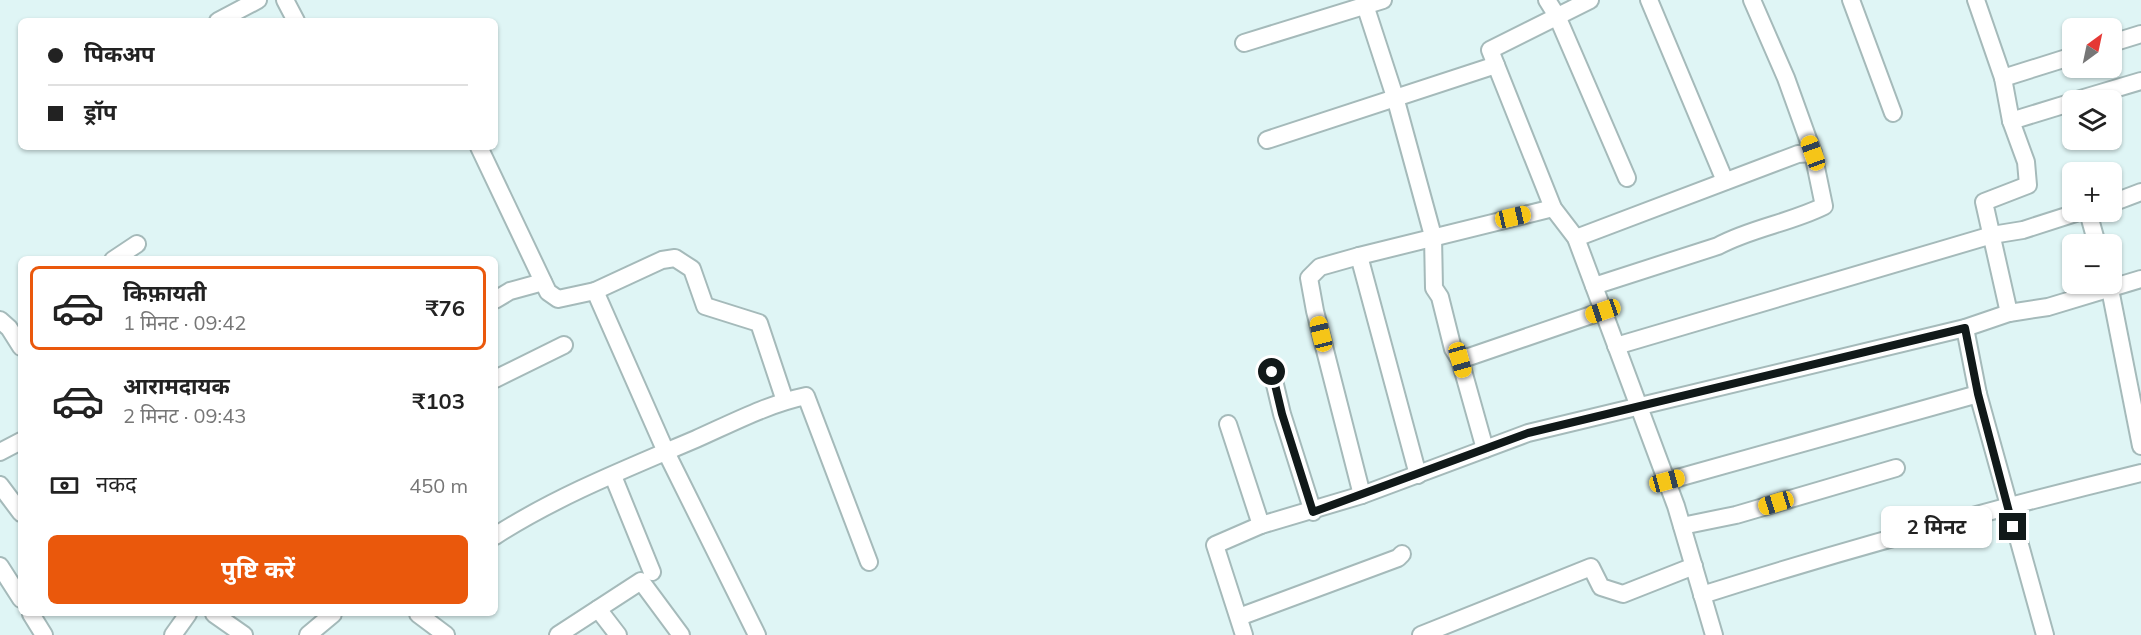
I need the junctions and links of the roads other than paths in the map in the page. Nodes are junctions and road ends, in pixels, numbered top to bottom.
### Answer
1 (258, 0) edge
2 (285, 0) edge
3 (1383, 0) edge
4 (1547, 0) edge
5 (1590, 0) edge
6 (1649, 0) edge
7 (1752, 0) edge
8 (1851, 0) edge
9 (1976, 0) edge
10 (1365, 5) junction
11 (1557, 16) junction
12 (224, 18) edge
13 (294, 18) edge
14 (2141, 34) edge
15 (2122, 40) edge
16 (1244, 43) dead end
17 (2062, 60) edge
18 (1496, 65) junction
19 (2004, 78) junction
20 (2141, 81) edge
21 (2111, 90) edge
22 (1395, 97) junction
23 (2062, 105) edge
24 (1893, 112) dead end
25 (2011, 121) junction
26 (1267, 140) dead end
27 (480, 150) edge
28 (1813, 153) junction
29 (1627, 178) dead end
30 (1725, 181) junction
31 (2141, 192) edge
32 (2122, 199) edge
33 (1553, 208) junction
34 (2062, 217) edge
35 (1433, 236) junction
36 (1992, 236) junction
37 (1576, 238) junction
38 (136, 244) dead end
39 (119, 256) edge
40 (1359, 256) junction
41 (2141, 279) edge
42 (543, 282) junction
43 (2122, 283) edge
44 (1594, 286) junction
45 (595, 291) junction
46 (2086, 294) edge
47 (2111, 294) edge
48 (498, 298) edge
49 (1603, 311) junction
50 (2009, 313) junction
51 (10, 322) edge
52 (1965, 328) junction
53 (18, 340) edge
54 (564, 345) dead end
55 (1616, 346) junction
56 (1460, 360) junction
57 (1272, 372) dead end
58 (498, 378) edge
59 (1978, 394) junction
60 (785, 401) junction
61 (1639, 406) junction
62 (1228, 424) dead end
63 (18, 443) edge
64 (2141, 446) edge
65 (1485, 449) junction
66 (0, 452) edge
67 (666, 452) junction
68 (1896, 468) dead end
69 (2141, 473) edge
70 (1418, 475) junction
71 (613, 476) junction
72 (1667, 481) junction
73 (0, 485) edge
74 (1362, 495) junction
75 (2007, 505) junction
76 (18, 509) edge
77 (1313, 512) junction
78 (1261, 525) junction
79 (1682, 526) junction
80 (498, 534) edge
81 (1402, 554) dead end
82 (869, 562) dead end
83 (0, 566) edge
84 (1694, 566) junction
85 (652, 572) dead end
86 (18, 594) edge
87 (1702, 595) junction
88 (598, 609) junction
89 (32, 616) edge
90 (187, 616) edge
91 (217, 616) edge
92 (331, 616) edge
93 (421, 616) edge
94 (1239, 617) junction
95 (44, 635) edge
96 (173, 635) edge
97 (244, 635) edge
98 (308, 635) edge
99 (446, 635) edge
100 (558, 635) edge
101 (618, 635) edge
102 (681, 635) edge
103 (757, 635) edge
104 (1244, 635) edge
105 (1421, 635) edge
106 (1714, 635) edge
107 (2044, 635) edge

1 - 12 street
2 - 13 street
3 - 10 street
4 - 11 street
5 - 11 street
6 - 30 street
7 - 28 street
8 - 24 street
9 - 19 street
10 - 16 street
10 - 22 street
11 - 18 street
11 - 29 street
14 - 15 street
17 - 19 street
18 - 22 street
18 - 33 street
19 - 25 street
20 - 21 street
22 - 26 street
22 - 35 street
23 - 25 street
25 - 36 street
27 - 42 street
28 - 30 street
28 - 44 street
30 - 37 street
31 - 32 street
33 - 35 street
33 - 37 street
34 - 36 street
35 - 40 street
35 - 56 street
36 - 50 street
36 - 55 street
37 - 44 street
38 - 39 street
40 - 70 street
40 - 74 street
41 - 43 street
42 - 45 street
42 - 48 street
44 - 49 street
45 - 60 street
45 - 67 street
46 - 50 street
47 - 64 street
49 - 55 street
49 - 56 street
50 - 52 street
51 - 53 street
52 - 59 street
52 - 61 street
54 - 58 street
55 - 61 street
56 - 65 street
57 - 77 street
59 - 72 street
59 - 75 street
60 - 67 street
60 - 82 street
61 - 65 street
61 - 72 street
62 - 78 street
63 - 66 street
65 - 70 street
67 - 71 street
67 - 103 street
68 - 79 street
69 - 75 street
70 - 74 street
71 - 80 street
71 - 85 street
72 - 79 street
73 - 76 street
74 - 77 street
75 - 87 street
75 - 107 street
77 - 78 street
78 - 94 street
79 - 84 street
81 - 94 street
83 - 86 street
84 - 87 street
84 - 105 street
87 - 106 street
88 - 100 street
88 - 101 street
88 - 102 street
89 - 95 street
90 - 96 street
91 - 97 street
92 - 98 street
93 - 99 street
94 - 104 street

